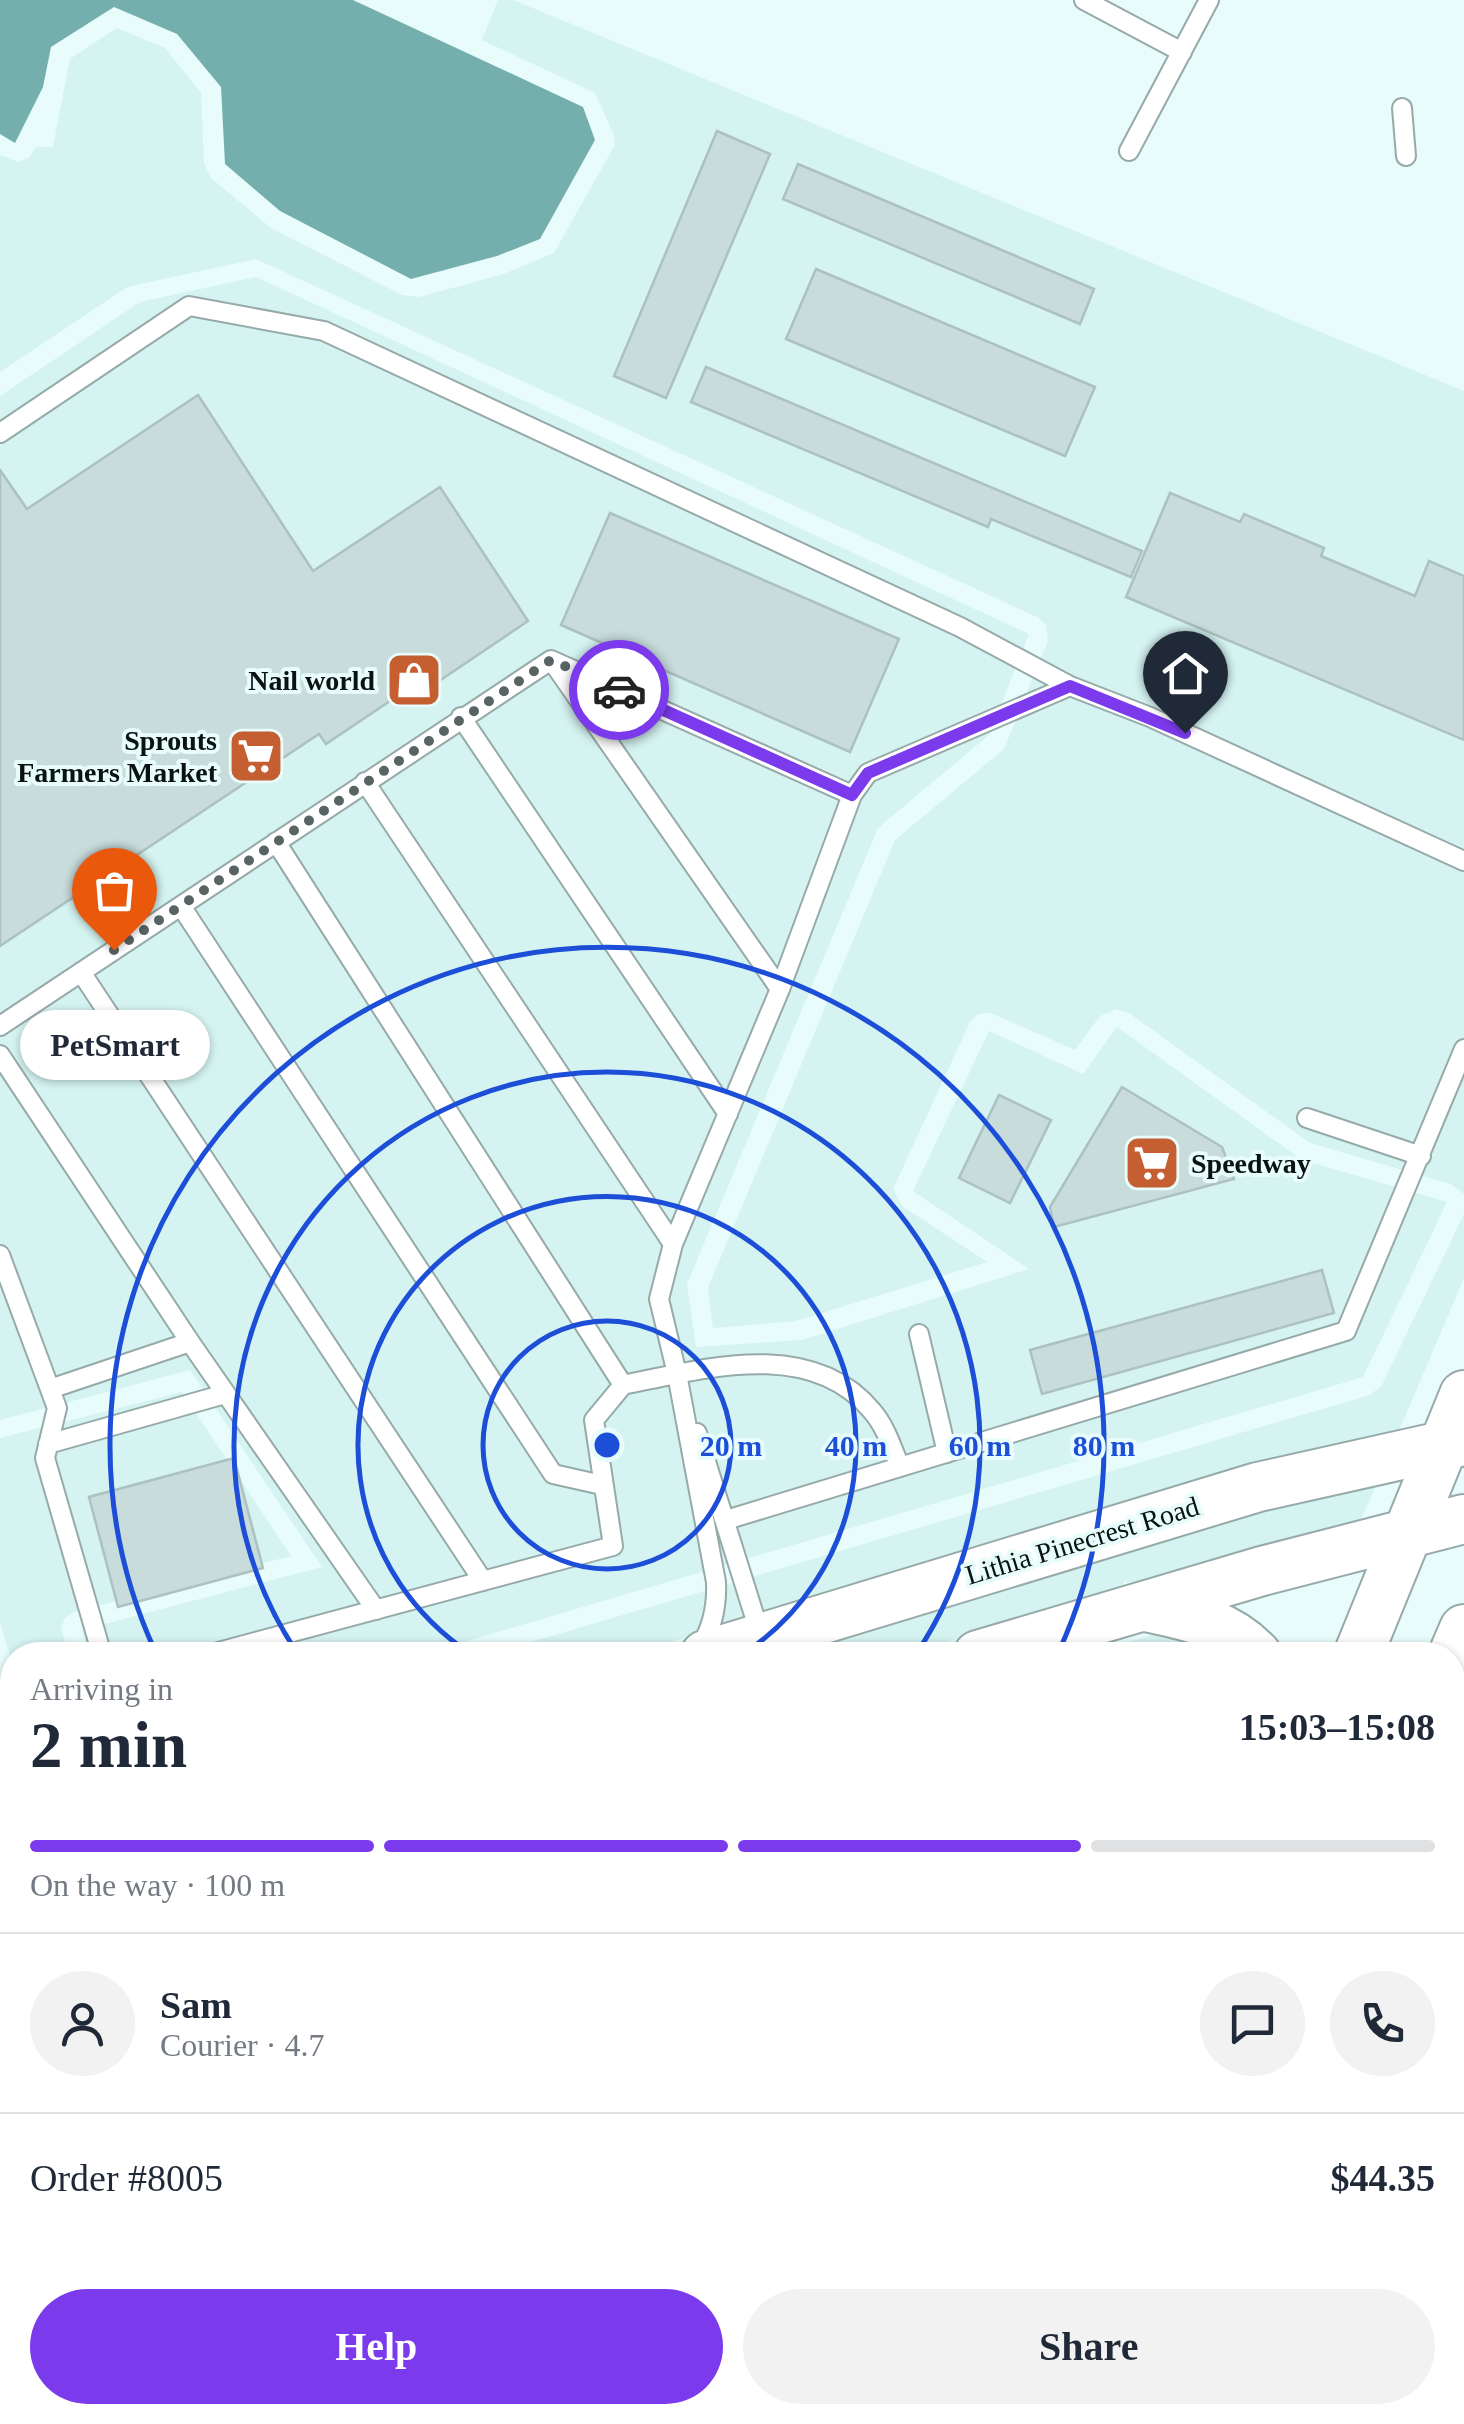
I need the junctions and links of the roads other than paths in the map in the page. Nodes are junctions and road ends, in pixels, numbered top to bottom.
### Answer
1 (1084, 0) edge
2 (1210, 0) edge
3 (1182, 52) junction
4 (1402, 108) dead end
5 (1129, 151) dead end
6 (1406, 156) dead end
7 (0, 433) edge
8 (551, 660) junction
9 (1070, 686) junction
10 (461, 717) junction
11 (364, 782) junction
12 (852, 795) junction
13 (276, 842) junction
14 (1464, 861) edge
15 (180, 906) junction
16 (81, 972) junction
17 (780, 989) junction
18 (0, 1026) edge
19 (1464, 1048) edge
20 (0, 1055) edge
21 (728, 1114) junction
22 (1308, 1118) dead end
23 (1421, 1156) junction
24 (673, 1244) junction
25 (0, 1255) edge
26 (920, 1334) dead end
27 (190, 1342) junction
28 (677, 1374) junction
29 (623, 1385) junction
30 (50, 1389) junction
31 (226, 1394) junction
32 (1464, 1395) edge
33 (1453, 1443) edge
34 (48, 1444) junction
35 (947, 1453) junction
36 (900, 1467) junction
37 (602, 1485) junction
38 (1464, 1519) edge
39 (726, 1520) junction
40 (1408, 1533) junction
41 (483, 1581) junction
42 (1143, 1606) junction
43 (376, 1610) junction
44 (761, 1637) junction
45 (98, 1642) edge
46 (256, 1642) edge
47 (701, 1642) edge
48 (745, 1642) edge
49 (1022, 1642) edge
50 (1244, 1642) edge
51 (1363, 1642) edge

1 - 3 lane
2 - 3 lane
3 - 5 lane
4 - 6 lane
7 - 9 lane
8 - 10 lane
8 - 12 lane
8 - 17 lane
9 - 12 lane
9 - 14 lane
10 - 11 lane
10 - 21 lane
11 - 13 lane
11 - 24 lane
12 - 17 lane
13 - 15 lane
13 - 29 lane
15 - 16 lane
15 - 37 lane
16 - 18 lane
16 - 41 lane
17 - 21 lane
19 - 23 lane
20 - 27 lane
21 - 24 lane
22 - 23 lane
23 - 35 lane
24 - 28 lane
25 - 30 lane
26 - 35 lane
27 - 30 lane
27 - 31 lane
28 - 29 lane
28 - 36 lane
28 - 39 lane
28 - 47 lane
29 - 37 lane
30 - 34 lane
31 - 34 lane
31 - 43 lane
32 - 33 main road
33 - 40 main road
33 - 44 main road, Lithia Pinecrest Road
34 - 45 lane
35 - 36 lane
36 - 39 lane
37 - 41 lane
38 - 40 main road
39 - 44 lane
40 - 42 main road
40 - 51 main road
41 - 43 lane
42 - 49 main road
42 - 50 main road
43 - 46 lane
44 - 48 main road, Lithia Pinecrest Road

